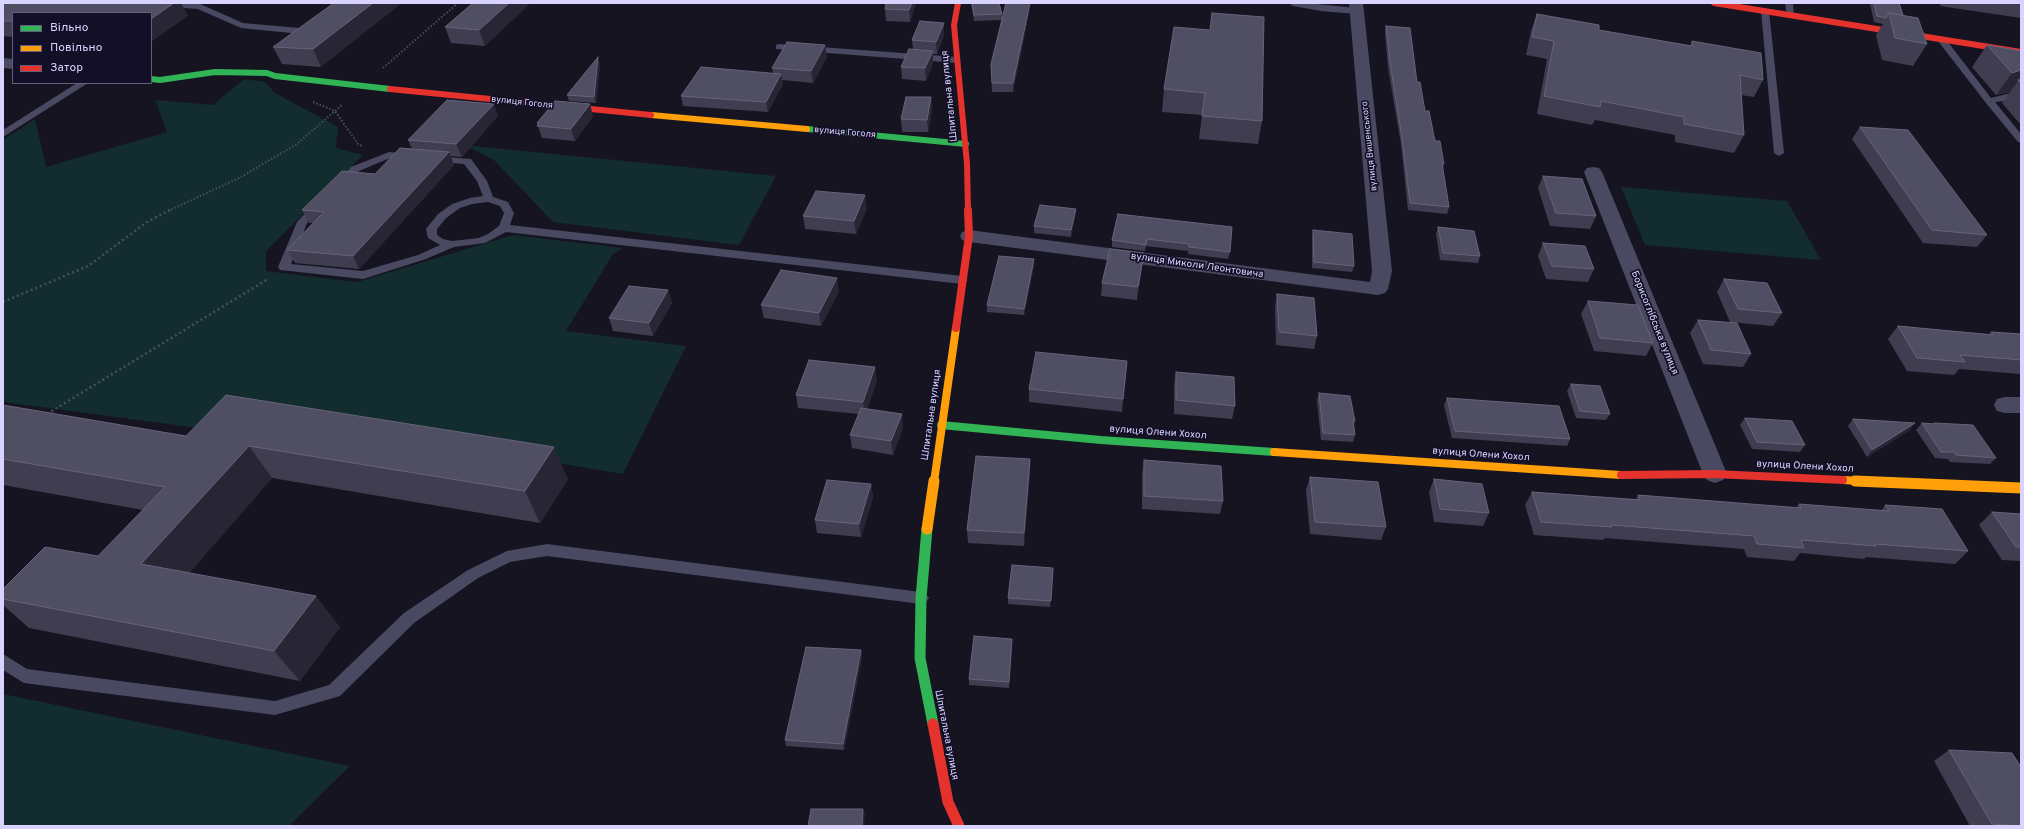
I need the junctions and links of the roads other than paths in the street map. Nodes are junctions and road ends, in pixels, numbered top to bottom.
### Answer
1 (154, 3) edge
2 (958, 3) edge
3 (1293, 3) edge
4 (1714, 3) edge
5 (1789, 3) edge
6 (1356, 7) edge
7 (1765, 11) junction
8 (1791, 16) junction
9 (316, 29) edge
10 (1941, 39) junction
11 (779, 48) dead end
12 (2021, 52) edge
13 (957, 60) junction
14 (152, 79) edge
15 (81, 84) edge
16 (2021, 96) edge
17 (1989, 101) junction
18 (3, 134) edge
19 (2021, 140) edge
20 (966, 144) junction
21 (1779, 153) dead end
22 (1593, 172) dead end
23 (489, 199) junction
24 (504, 228) junction
25 (969, 236) junction
26 (452, 244) junction
27 (962, 280) junction
28 (1378, 289) joint
29 (941, 425) junction
30 (1715, 474) junction
31 (2021, 488) edge
32 (921, 598) junction
33 (3, 660) edge
34 (959, 826) edge

1 - 9 lane
2 - 13 street, Шпитальна вулиця
3 - 6 lane
4 - 7 street
5 - 8 lane
6 - 28 street, вулиця Вишенського
7 - 8 street
7 - 21 lane
8 - 10 street
10 - 12 street
10 - 17 lane
11 - 13 lane
13 - 20 street, Шпитальна вулиця
14 - 20 street, вулиця Гоголя
15 - 18 lane
16 - 17 lane
17 - 19 lane
20 - 25 street, Шпитальна вулиця
22 - 30 street, Борисоглібська вулиця
23 - 24 lane
23 - 26 lane
23 - 26 lane
24 - 26 lane
24 - 27 lane
25 - 27 street, Шпитальна вулиця
25 - 28 street, вулиця Миколи Леонтовича
27 - 29 street, Шпитальна вулиця
29 - 30 street, вулиця Олени Хохол
29 - 32 street, Шпитальна вулиця
30 - 31 street, вулиця Олени Хохол
32 - 33 lane
32 - 34 street, Шпитальна вулиця

